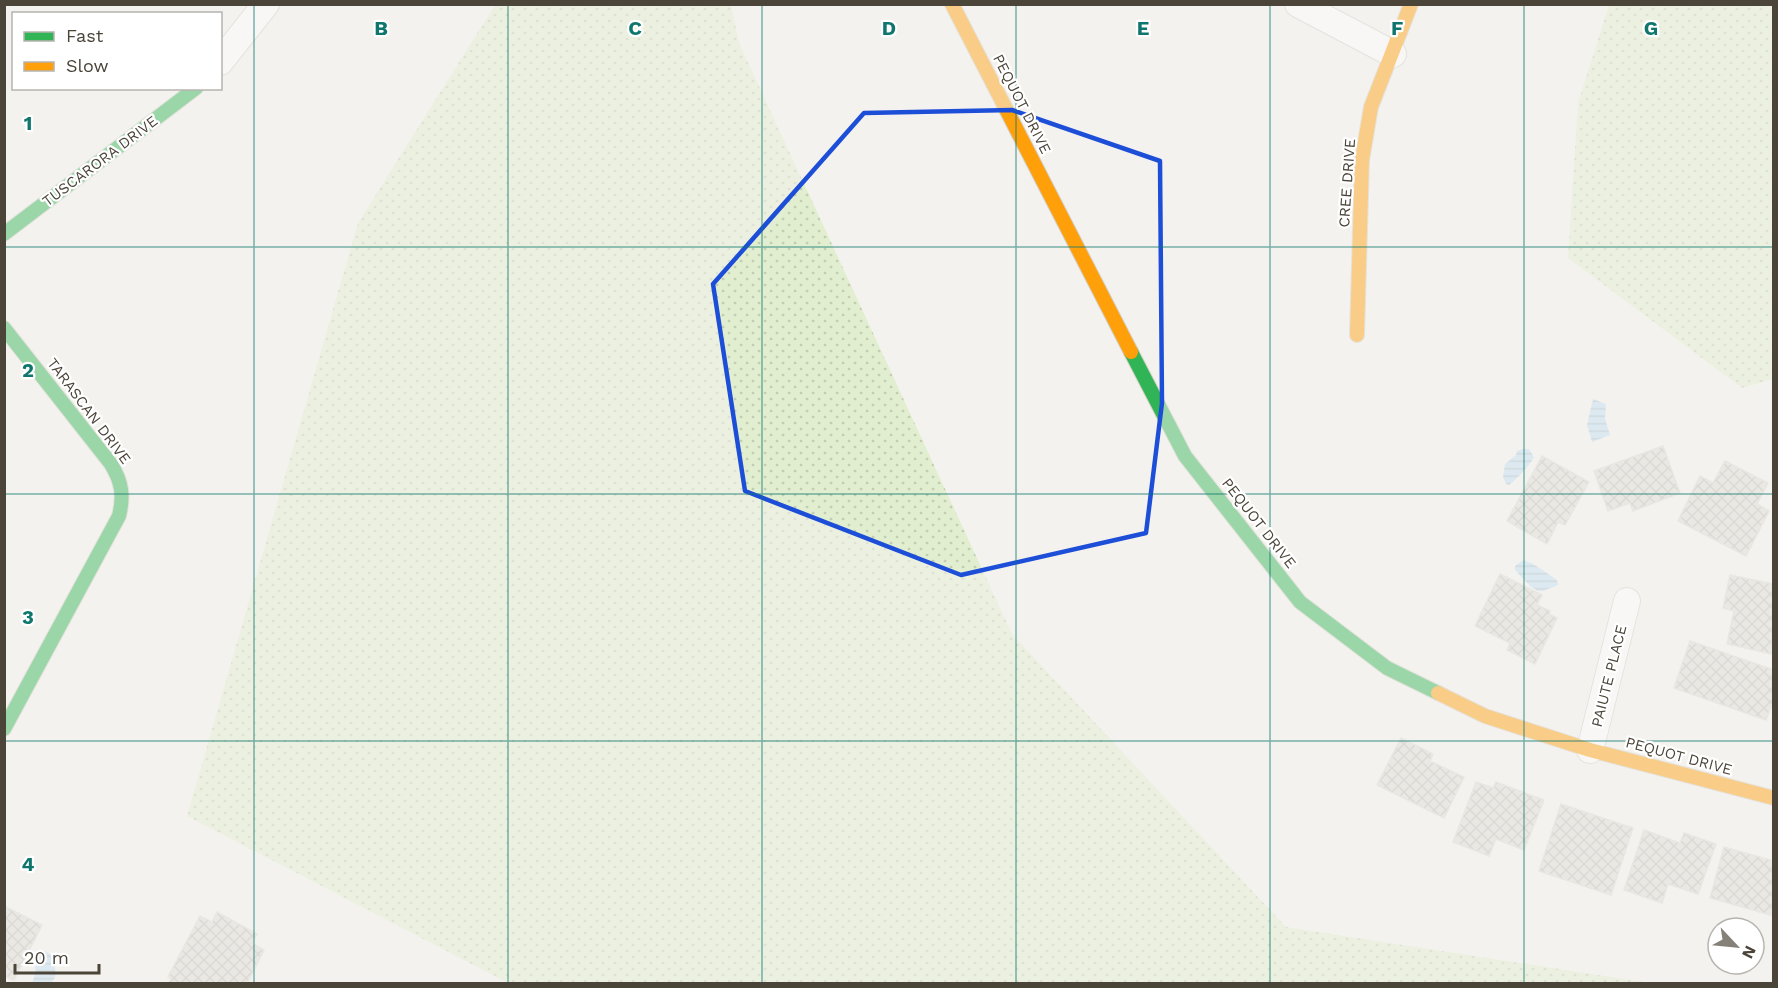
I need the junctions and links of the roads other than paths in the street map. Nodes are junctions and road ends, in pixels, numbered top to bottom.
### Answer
1 (266, 4) edge
2 (952, 4) edge
3 (1298, 4) edge
4 (1411, 4) edge
5 (1393, 54) junction
6 (222, 59) edge
7 (193, 90) edge
8 (4, 234) edge
9 (4, 328) edge
10 (1357, 335) dead end
11 (1627, 601) dead end
12 (4, 729) edge
13 (1590, 750) junction
14 (1773, 798) edge

1 - 6 street
2 - 13 street, PEQUOT DRIVE
3 - 5 street
4 - 5 street, CREE DRIVE
5 - 10 street, CREE DRIVE
7 - 8 street, TUSCARORA DRIVE
9 - 12 street, TARASCAN DRIVE
11 - 13 street, PAIUTE PLACE
13 - 14 street, PEQUOT DRIVE

